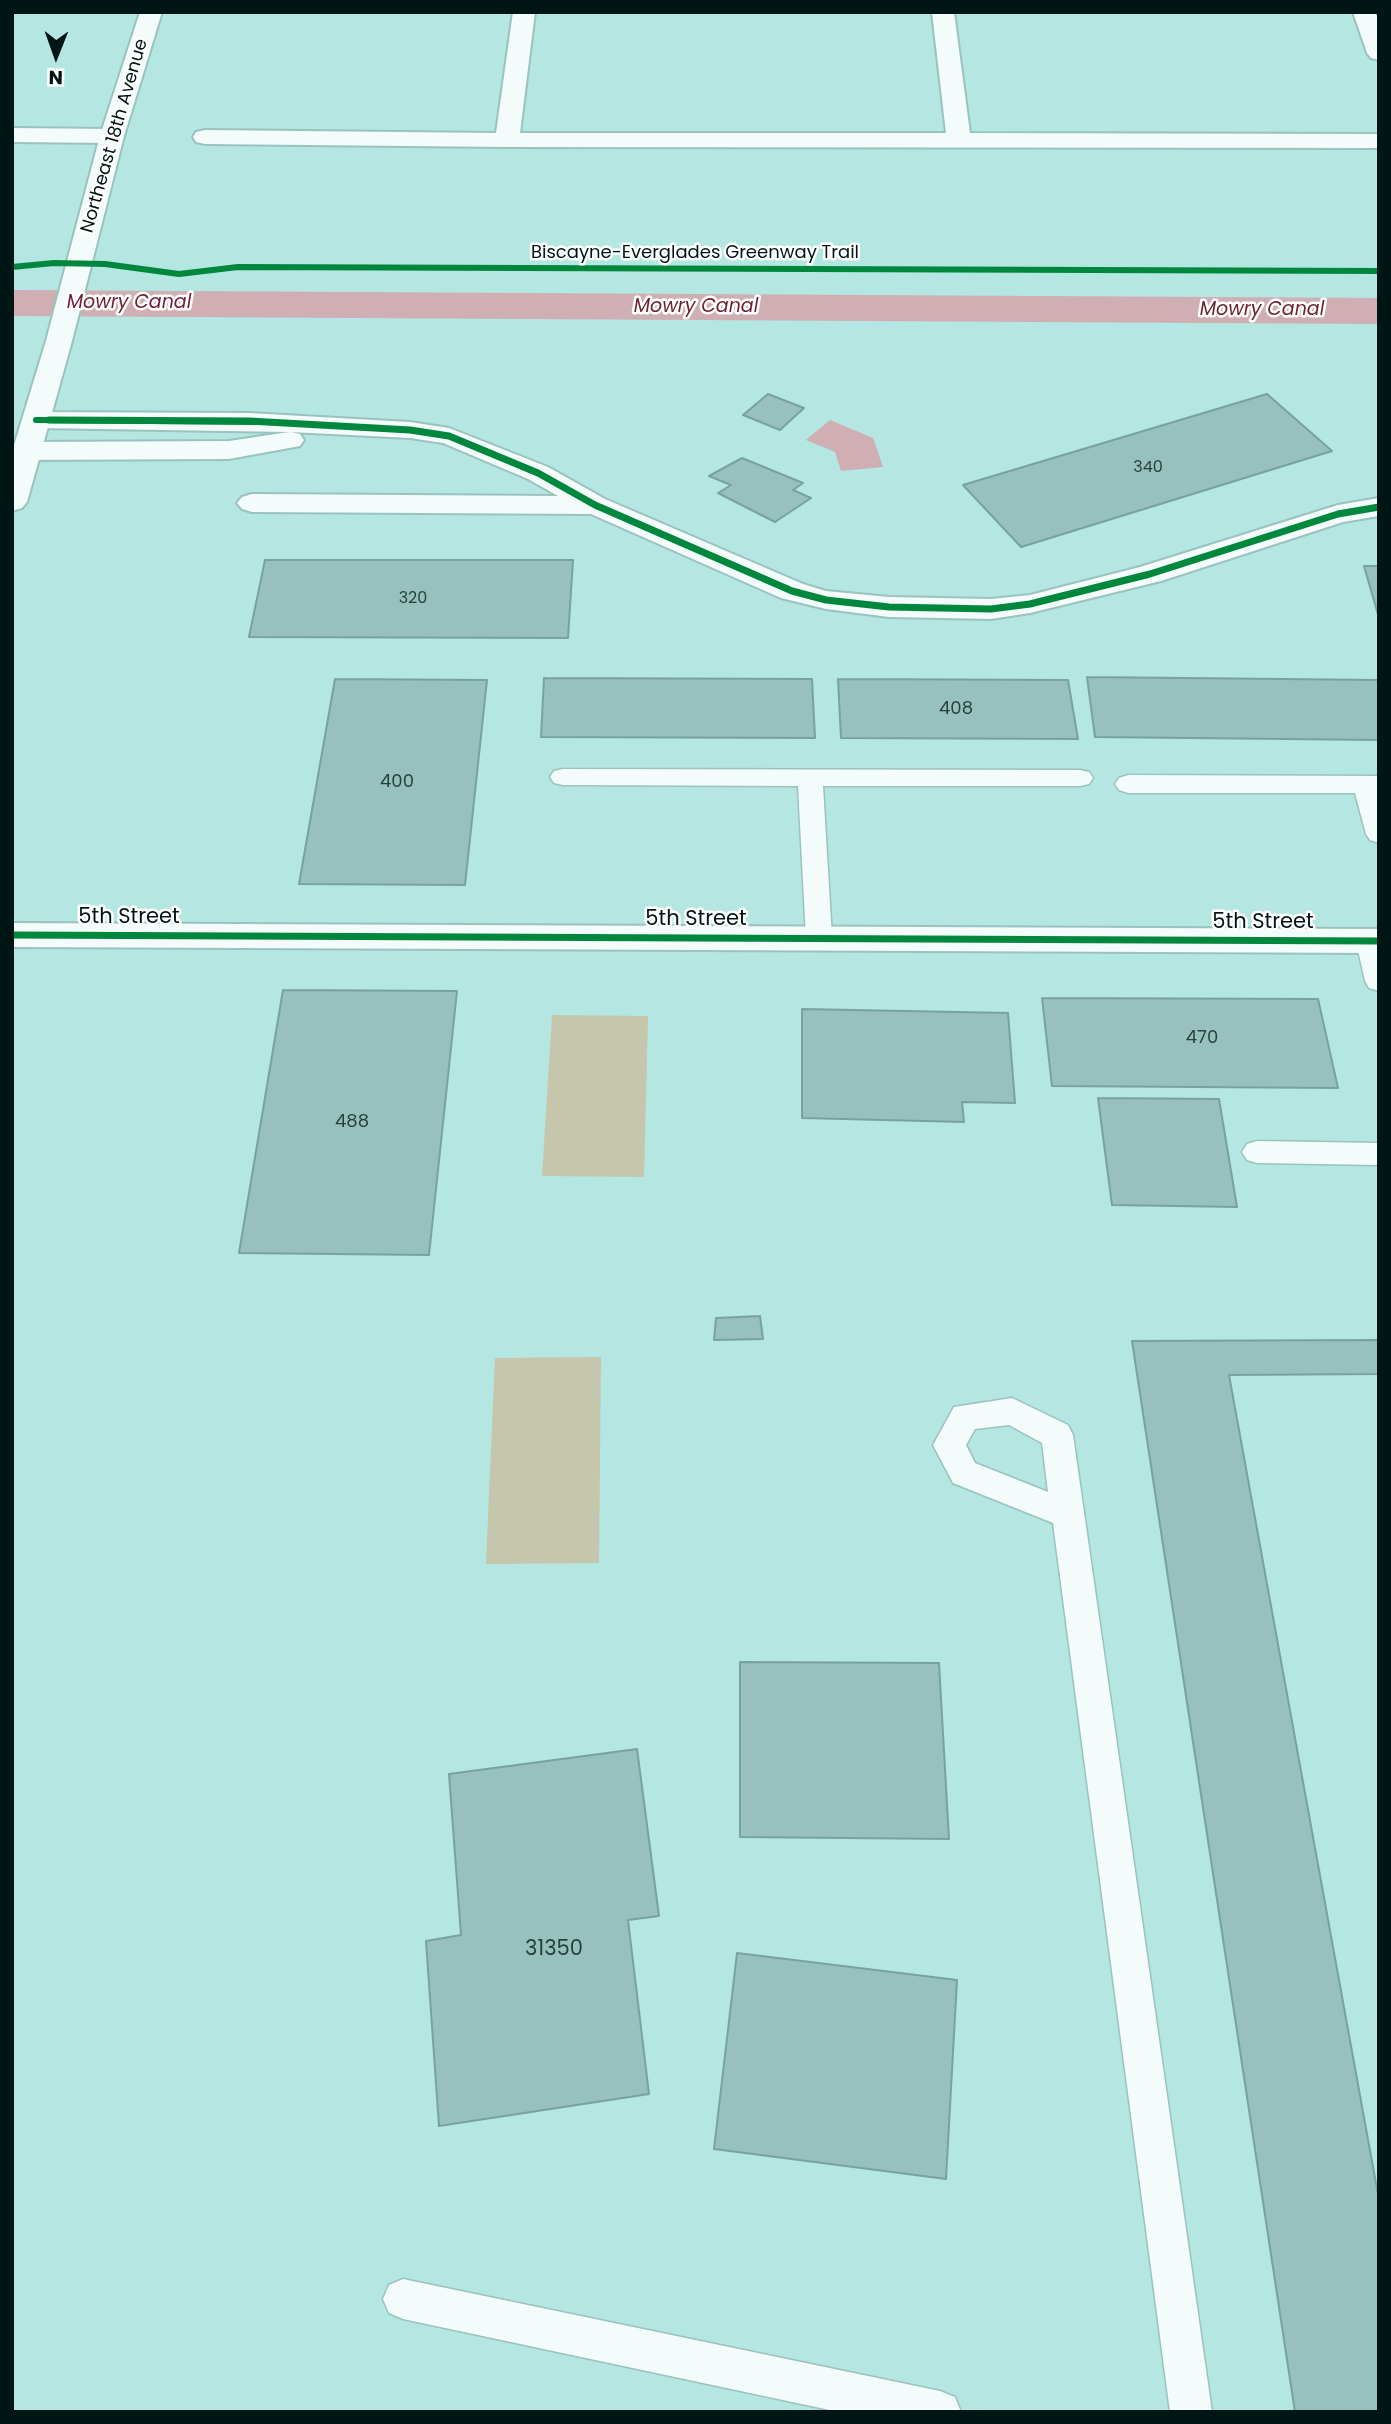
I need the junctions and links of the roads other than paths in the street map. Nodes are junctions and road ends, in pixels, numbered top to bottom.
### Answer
1 (151, 12) edge
2 (524, 12) edge
3 (943, 12) edge
4 (1364, 12) edge
5 (1379, 52) edge
6 (12, 135) edge
7 (112, 136) junction
8 (205, 137) dead end
9 (959, 139) junction
10 (507, 140) junction
11 (1379, 141) edge
12 (36, 420) junction
13 (362, 428) junction
14 (27, 451) junction
15 (12, 502) edge
16 (252, 503) dead end
17 (595, 505) junction
18 (1379, 507) edge
19 (563, 777) dead end
20 (810, 778) junction
21 (1080, 778) dead end
22 (1128, 784) dead end
23 (1372, 785) edge
24 (1379, 834) edge
25 (12, 935) edge
26 (819, 938) junction
27 (1374, 941) edge
28 (1379, 981) edge
29 (1257, 1152) dead end
30 (1379, 1154) edge
31 (1068, 1514) dead end
32 (403, 2300) dead end
33 (940, 2412) edge
34 (1191, 2412) edge

1 - 7 street, Northeast 18th Avenue
2 - 10 street
3 - 9 street
4 - 5 street
6 - 7 street
7 - 12 street, Northeast 18th Avenue
8 - 10 street
9 - 10 street
9 - 11 street
12 - 13 street
12 - 14 street, Northeast 18th Avenue
13 - 14 street
13 - 17 street
14 - 15 street, Northeast 18th Avenue
16 - 17 street
17 - 18 street
19 - 20 lane
20 - 21 lane
20 - 26 lane
22 - 23 lane
23 - 24 lane
25 - 26 street, 5th Street
26 - 27 street, 5th Street
27 - 28 lane
29 - 30 lane
31 - 34 lane
32 - 33 lane

